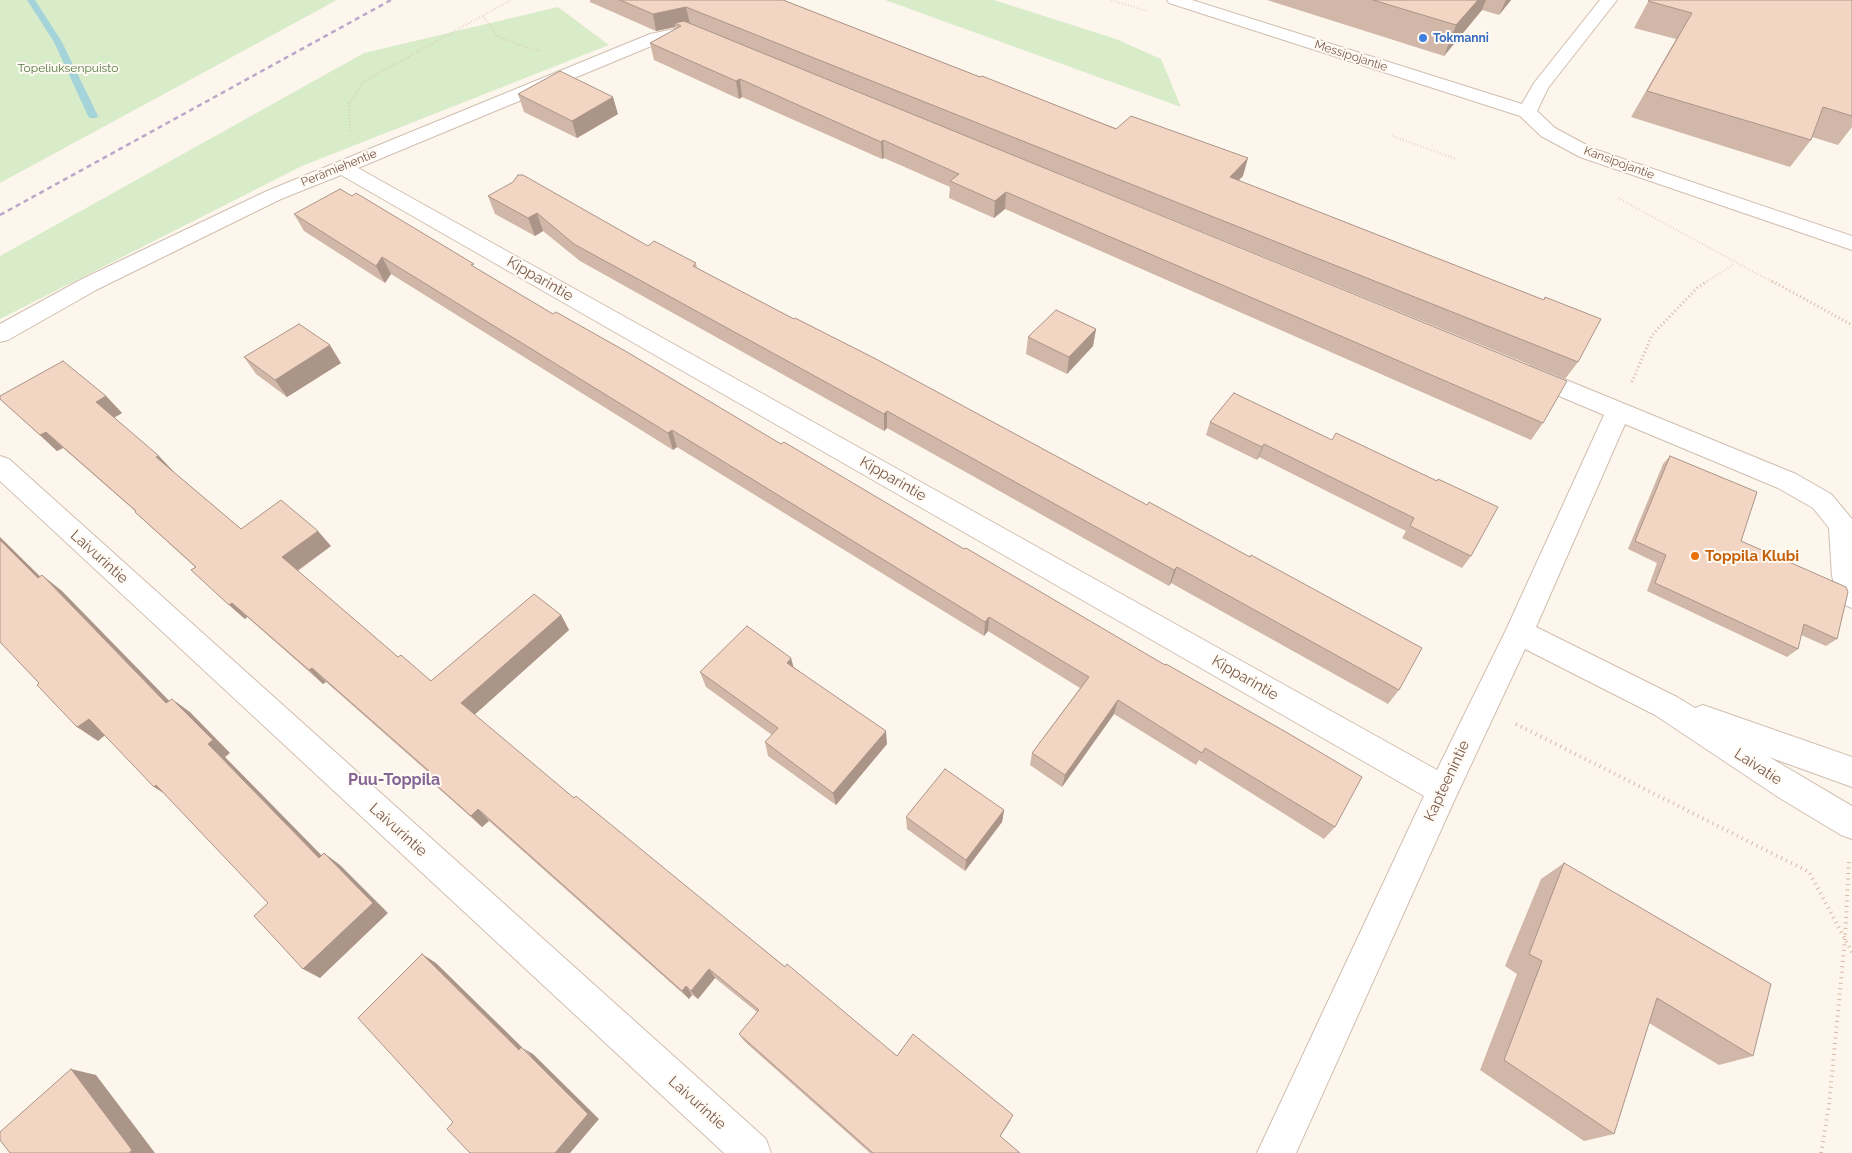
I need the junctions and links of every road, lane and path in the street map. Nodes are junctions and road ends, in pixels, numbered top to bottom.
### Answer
1 (510, 0) edge
2 (1112, 0) edge
3 (1175, 0) edge
4 (1609, 0) edge
5 (1149, 12) dead end
6 (482, 16) junction
7 (717, 42) edge
8 (581, 69) junction
9 (1527, 112) junction
10 (1392, 136) dead end
11 (366, 157) junction
12 (1456, 159) dead end
13 (342, 167) junction
14 (1615, 196) dead end
15 (1852, 243) edge
16 (1735, 262) junction
17 (1852, 326) edge
18 (0, 334) edge
19 (1509, 365) edge
20 (1619, 410) junction
21 (0, 466) edge
22 (1852, 596) edge
23 (1519, 632) junction
24 (1666, 706) junction
25 (1482, 707) junction
26 (1852, 772) edge
27 (1443, 790) junction
28 (1852, 824) edge
29 (1845, 939) junction
30 (1852, 952) edge
31 (752, 1153) edge
32 (1276, 1153) edge
33 (1821, 1153) edge

1 - 6 path
2 - 5 path
3 - 9 street, Messipojantie
4 - 9 street
6 - 8 path
6 - 11 path
7 - 8 street, Perämiehentie
8 - 11 street, Perämiehentie
9 - 15 street, Kansipojantie
10 - 12 path
11 - 13 street, Perämiehentie
13 - 18 street, Perämiehentie
13 - 27 street, Kipparintie
14 - 16 path
16 - 17 path
16 - 20 path
19 - 20 street
20 - 22 street
20 - 23 street, Kapteenintie
21 - 31 street, Laivurintie
23 - 24 street, Laivatie
23 - 25 street, Kapteenintie
24 - 26 street, Laivatie
24 - 28 street, Laivatie
25 - 27 street, Kapteenintie
25 - 29 path
27 - 32 street, Kapteenintie
28 - 29 path
29 - 30 path
29 - 33 path

